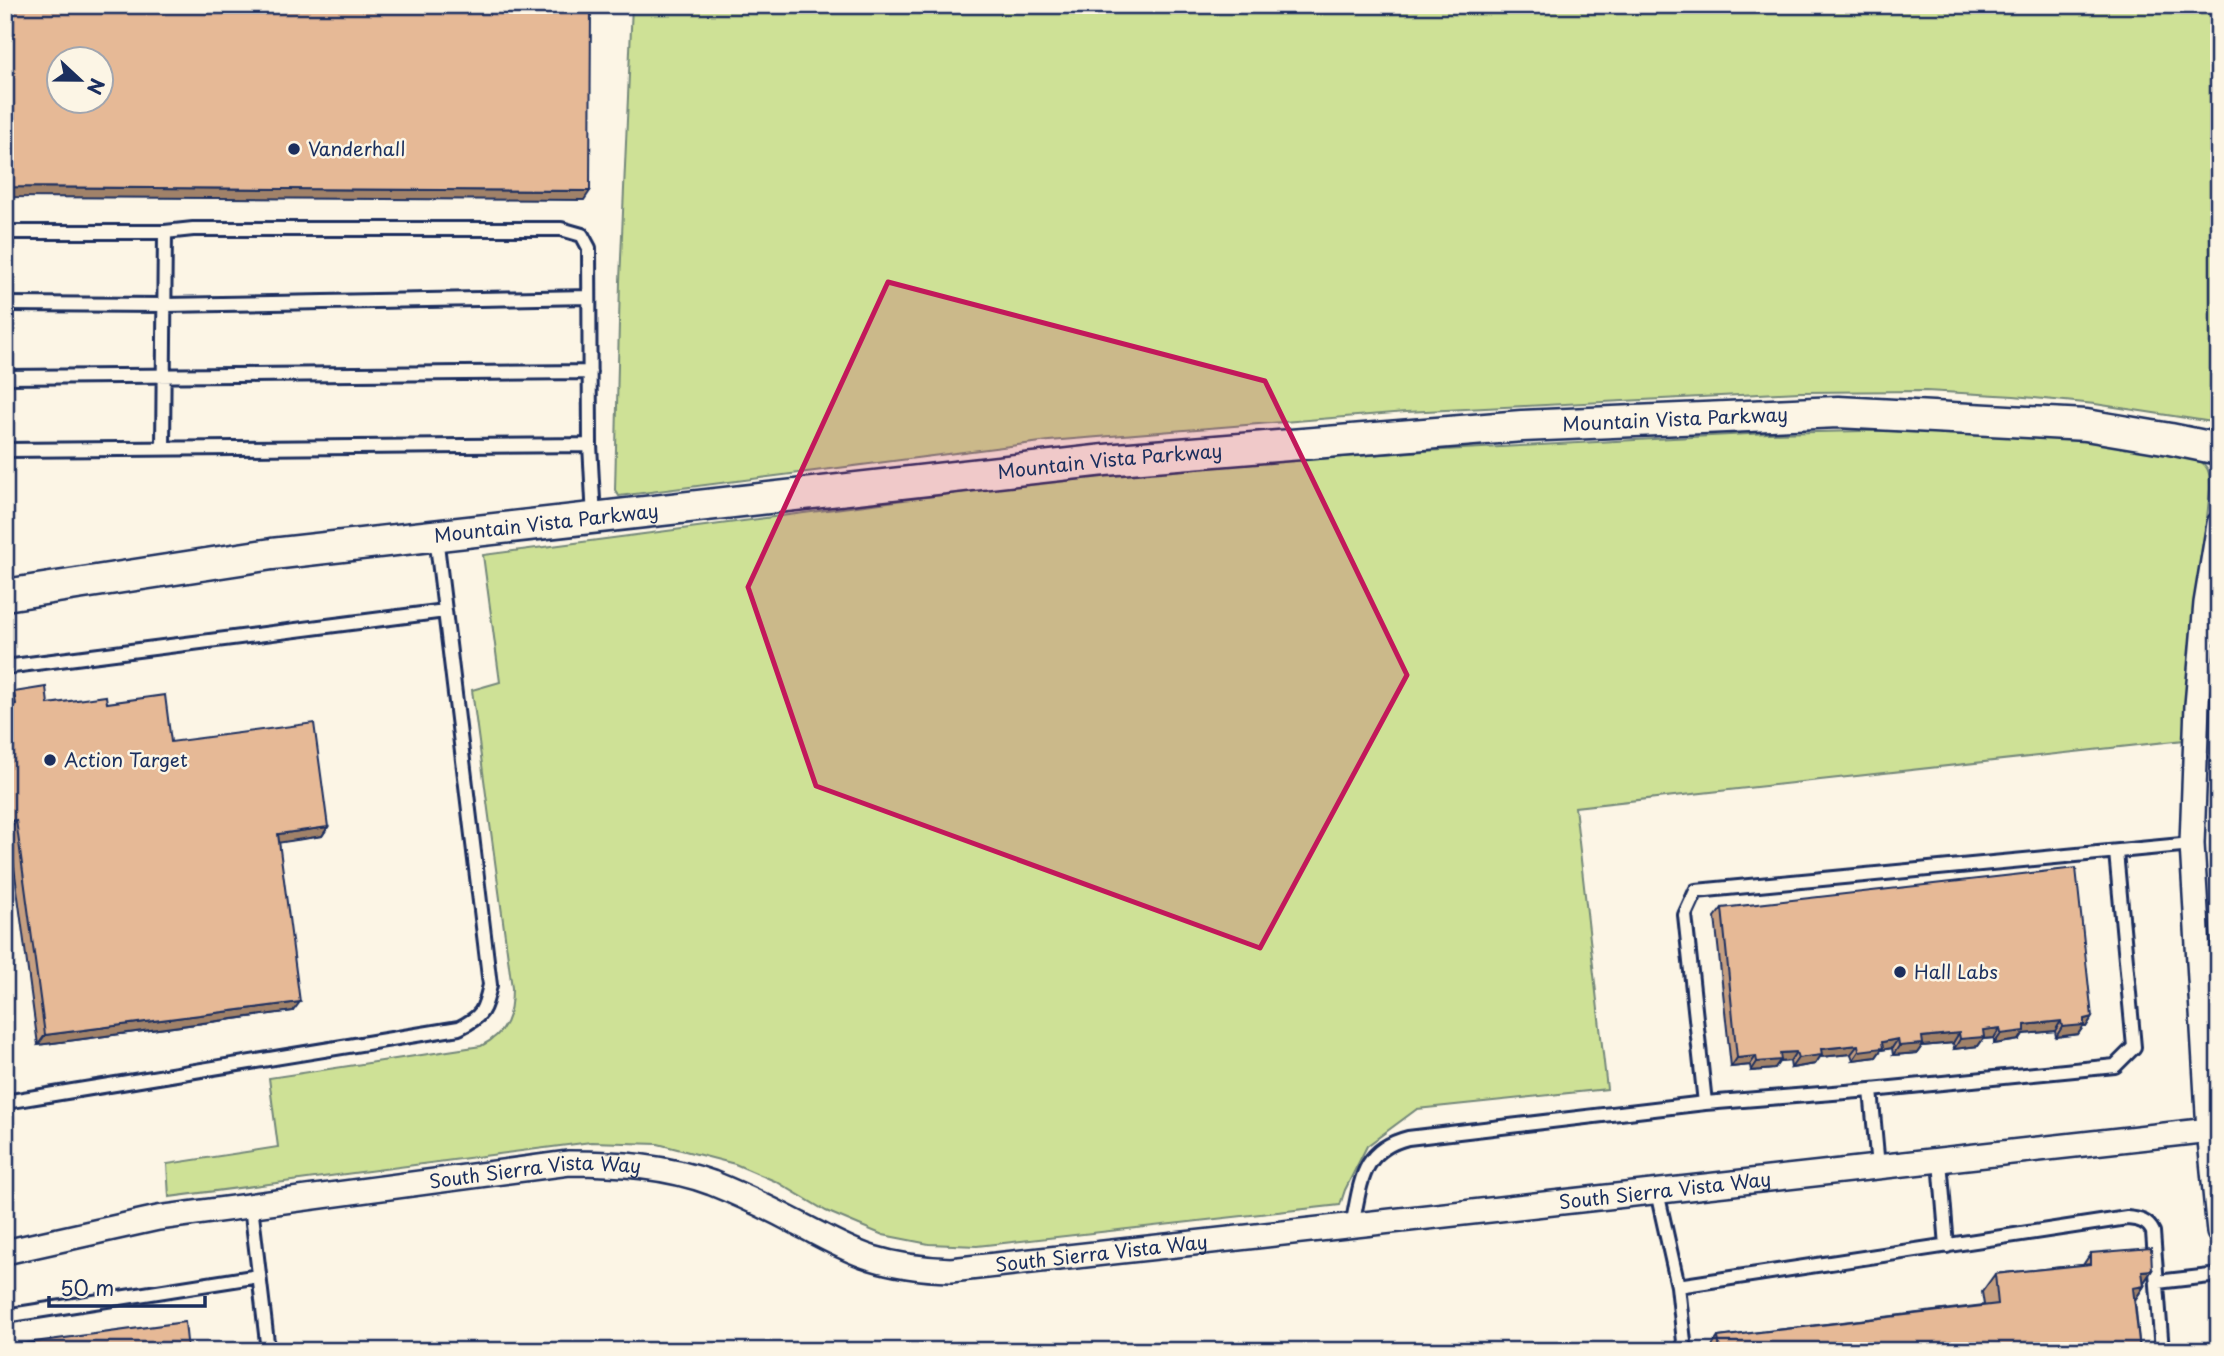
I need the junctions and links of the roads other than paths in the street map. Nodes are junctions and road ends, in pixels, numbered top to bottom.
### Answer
1 (5, 232) edge
2 (165, 232) junction
3 (589, 297) junction
4 (5, 304) edge
5 (165, 305) junction
6 (590, 372) junction
7 (5, 377) edge
8 (164, 377) junction
9 (590, 445) junction
10 (163, 448) junction
11 (2219, 449) edge
12 (5, 450) edge
13 (594, 518) junction
14 (2219, 524) edge
15 (436, 536) junction
16 (5, 596) edge
17 (444, 611) junction
18 (5, 667) edge
19 (2209, 683) edge
20 (2192, 844) junction
21 (2116, 852) junction
22 (2209, 968) edge
23 (1871, 1090) junction
24 (5, 1102) edge
25 (1705, 1103) junction
26 (2214, 1130) edge
27 (1940, 1161) junction
28 (1878, 1167) junction
29 (1657, 1192) junction
30 (251, 1206) junction
31 (1352, 1226) junction
32 (2219, 1232) edge
33 (1947, 1246) junction
34 (5, 1252) edge
35 (2219, 1275) edge
36 (259, 1276) junction
37 (2157, 1282) junction
38 (1678, 1286) junction
39 (5, 1316) edge
40 (268, 1351) edge
41 (1685, 1351) edge
42 (2162, 1351) edge

1 - 2 lane
2 - 3 lane
2 - 5 lane
3 - 5 lane
3 - 6 lane
4 - 5 lane
5 - 8 lane
6 - 8 lane
6 - 9 lane
7 - 8 lane
8 - 10 lane
9 - 10 lane
9 - 13 lane
10 - 12 lane
11 - 13 street, Mountain Vista Parkway
13 - 15 street, Mountain Vista Parkway
14 - 19 street
15 - 16 street, Mountain Vista Parkway
15 - 17 lane
17 - 18 lane
17 - 24 lane
19 - 20 street
20 - 21 lane
20 - 22 street
21 - 23 lane
21 - 25 lane
22 - 26 street
23 - 25 lane
23 - 28 lane
25 - 31 lane
26 - 27 street, South Sierra Vista Way
26 - 32 street
27 - 28 street, South Sierra Vista Way
27 - 33 lane
28 - 29 street, South Sierra Vista Way
29 - 31 street, South Sierra Vista Way
29 - 38 lane
30 - 31 street, South Sierra Vista Way
30 - 34 street, South Sierra Vista Way
30 - 36 lane
33 - 37 lane
33 - 38 lane
35 - 37 lane
36 - 39 lane
36 - 40 lane
37 - 42 lane
38 - 41 lane

